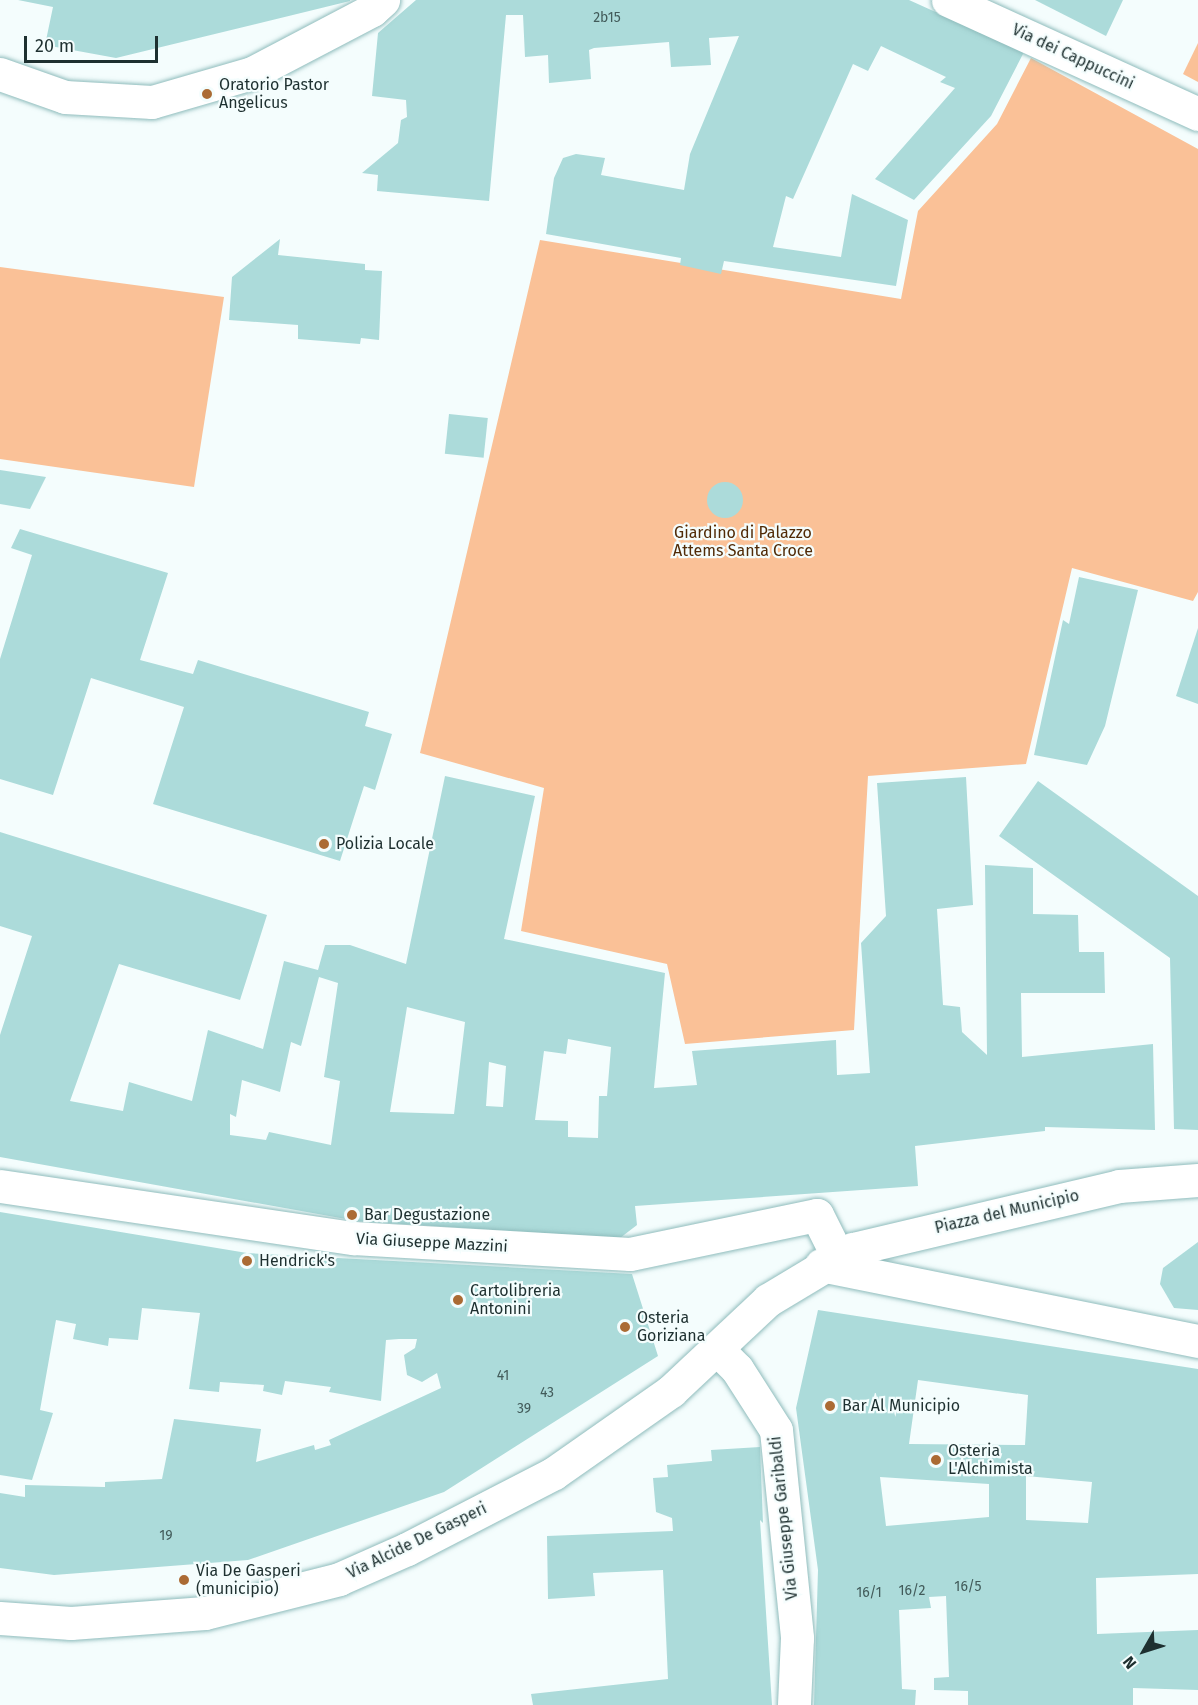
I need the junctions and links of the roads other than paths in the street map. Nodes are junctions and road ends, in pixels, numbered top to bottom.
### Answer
1 (383, 0) edge
2 (948, 0) edge
3 (0, 74) edge
4 (1198, 114) edge
5 (1198, 1180) edge
6 (0, 1186) edge
7 (830, 1261) junction
8 (1198, 1341) edge
9 (718, 1350) junction
10 (0, 1618) edge
11 (794, 1705) edge

1 - 3 street
2 - 4 street, Via dei Cappuccini
5 - 7 street, Piazza del Municipio
6 - 7 street, Via Giuseppe Mazzini
7 - 8 street
7 - 9 street, Piazza del Municipio
9 - 10 street, Via Alcide De Gasperi
9 - 11 street, Via Giuseppe Garibaldi

